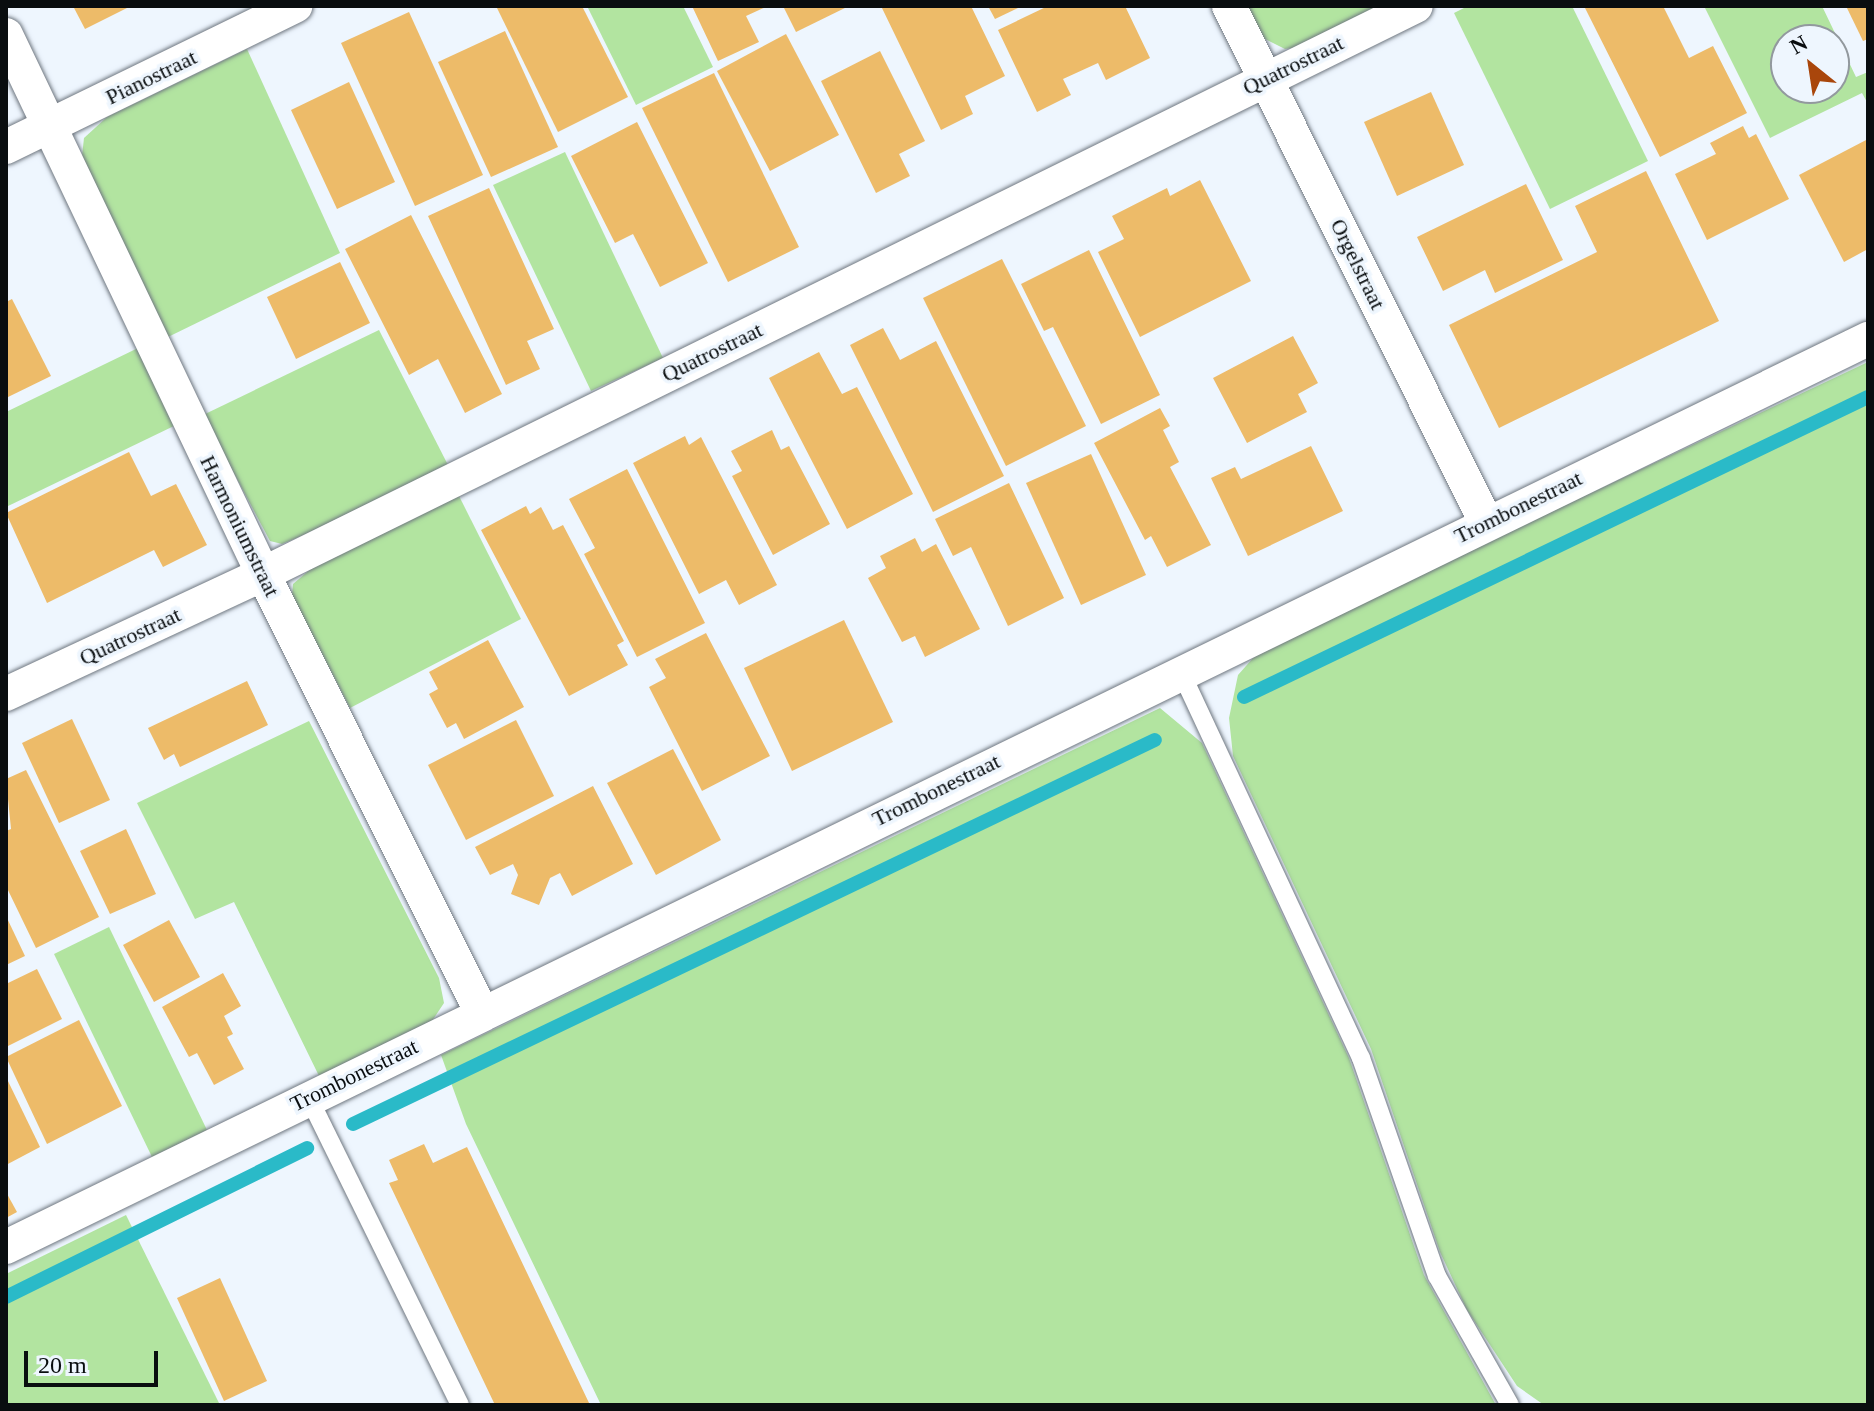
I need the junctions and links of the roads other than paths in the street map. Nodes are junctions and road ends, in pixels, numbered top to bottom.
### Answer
1 (295, 6) edge
2 (1229, 6) edge
3 (1416, 6) edge
4 (6, 35) edge
5 (1266, 79) junction
6 (51, 126) junction
7 (6, 147) edge
8 (1868, 339) edge
9 (1486, 522) junction
10 (263, 574) junction
11 (1180, 670) junction
12 (6, 694) edge
13 (482, 1014) junction
14 (308, 1096) junction
15 (6, 1247) edge
16 (460, 1405) edge
17 (1510, 1405) edge

1 - 6 street, Pianostraat
2 - 5 street, Orgelstraat
3 - 5 street, Quatrostraat
4 - 6 street, Harmoniumstraat
5 - 9 street, Orgelstraat
5 - 10 street, Quatrostraat
6 - 7 street, Pianostraat
6 - 10 street, Harmoniumstraat
8 - 9 street, Trombonestraat
9 - 11 street, Trombonestraat
10 - 12 street, Quatrostraat
10 - 13 street, Harmoniumstraat
11 - 13 street, Trombonestraat
11 - 17 lane
13 - 14 street, Trombonestraat
14 - 15 street, Trombonestraat
14 - 16 lane

